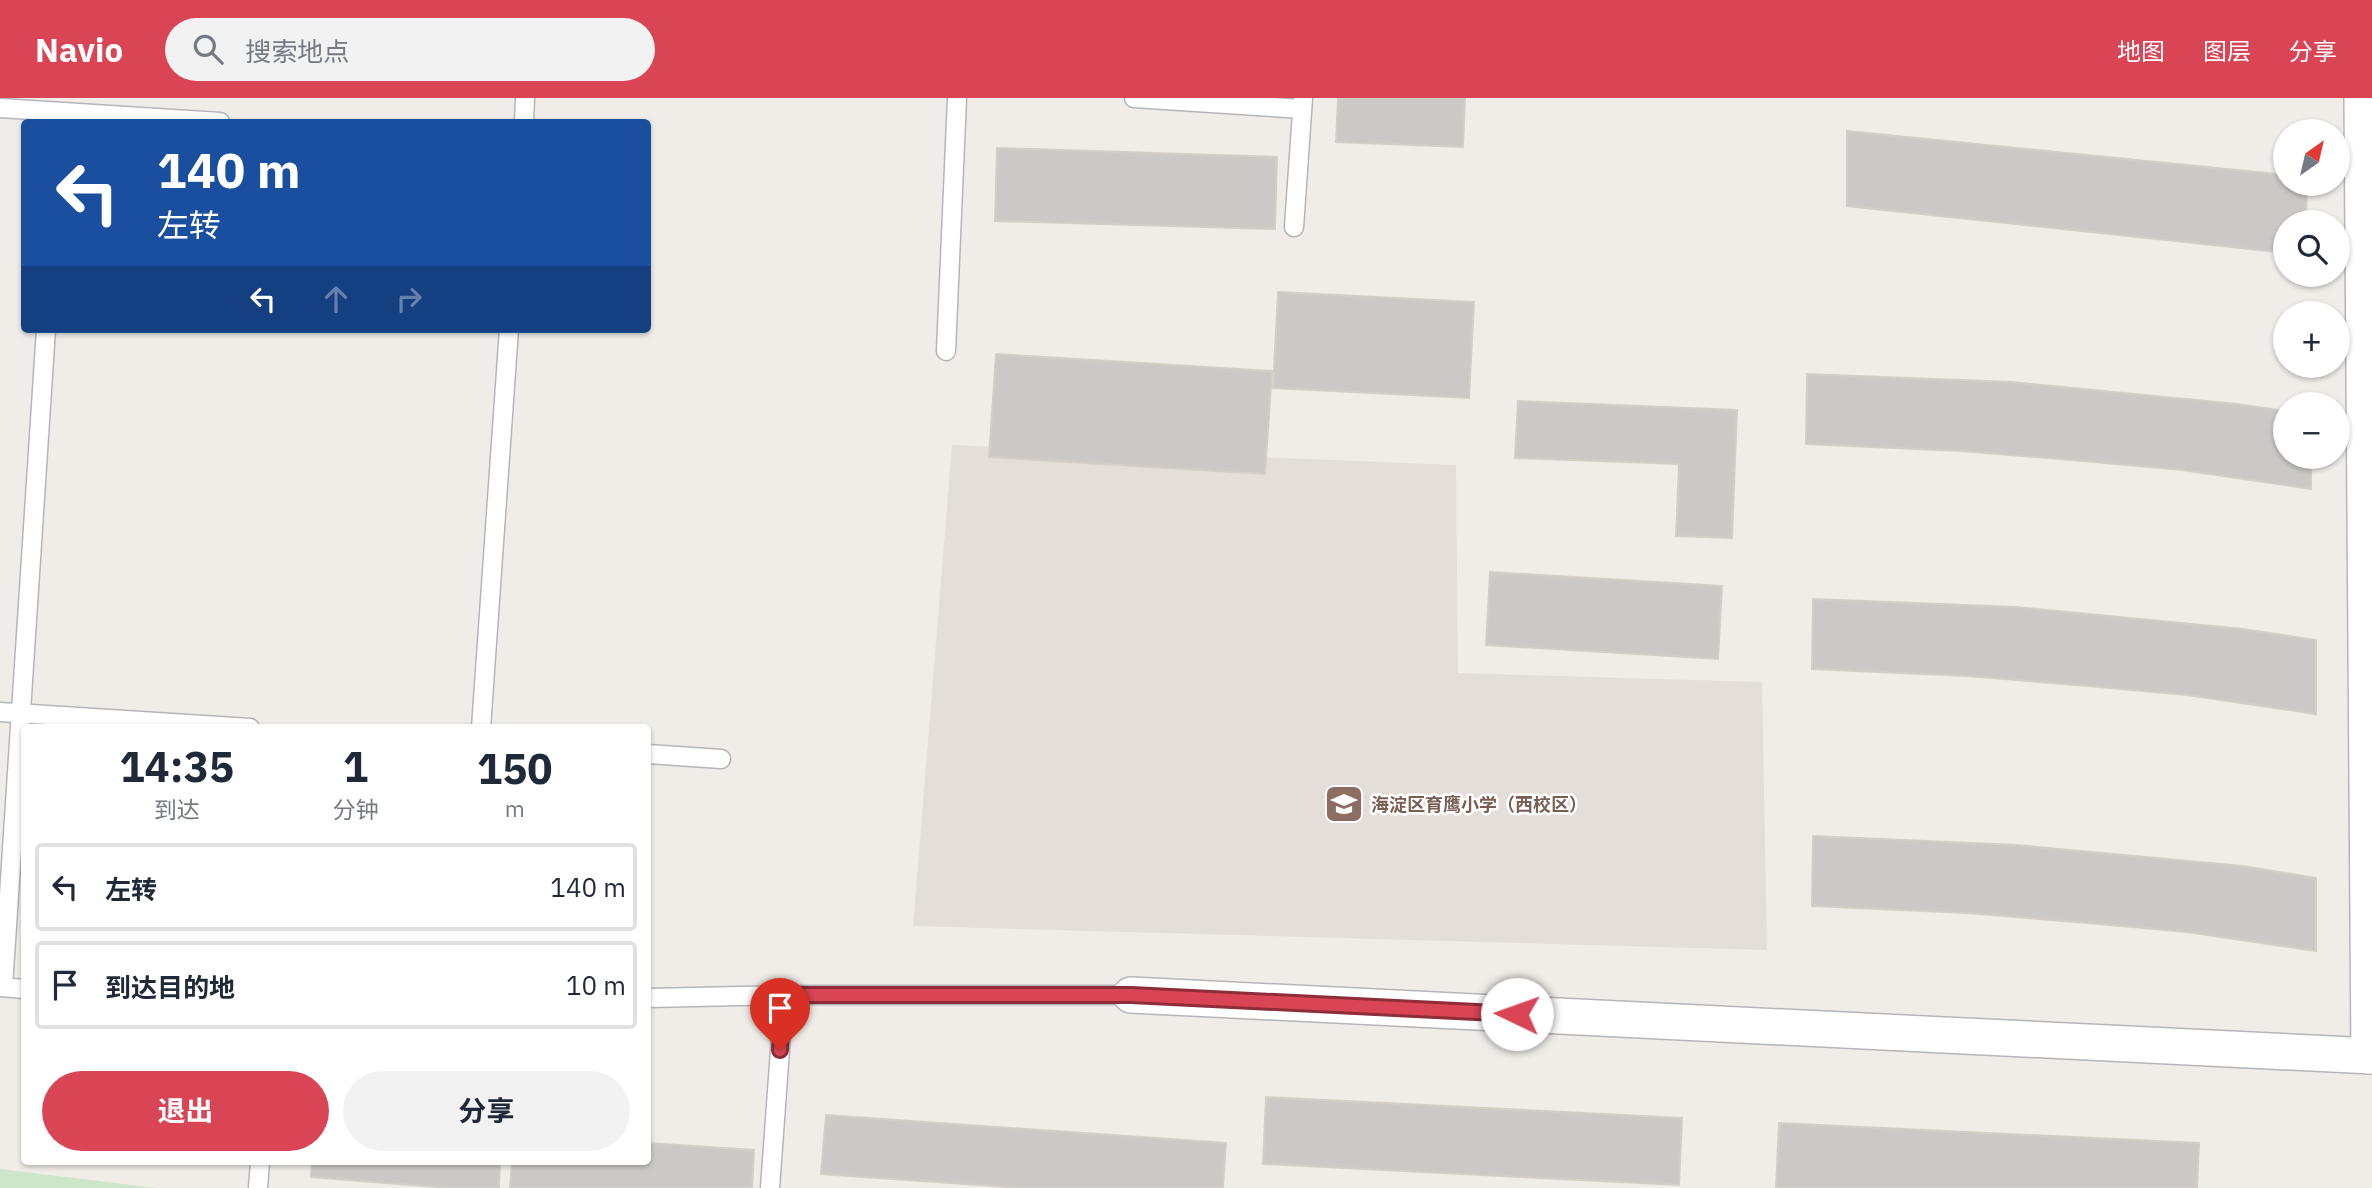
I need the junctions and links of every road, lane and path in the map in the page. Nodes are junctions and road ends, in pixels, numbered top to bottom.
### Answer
1 (525, 98) edge
2 (957, 98) edge
3 (1134, 98) edge
4 (2362, 98) edge
5 (1302, 103) edge
6 (0, 108) edge
7 (60, 111) edge
8 (176, 119) edge
9 (524, 119) edge
10 (1294, 226) dead end
11 (46, 333) edge
12 (509, 333) edge
13 (946, 351) dead end
14 (0, 712) edge
15 (21, 713) junction
16 (189, 724) edge
17 (481, 724) edge
18 (651, 754) edge
19 (721, 759) dead end
20 (2, 987) edge
21 (21, 989) edge
22 (784, 995) junction
23 (1131, 995) joint
24 (651, 998) edge
25 (2371, 1056) edge
26 (260, 1165) edge
27 (258, 1188) edge
28 (769, 1188) edge

1 - 9 lane
2 - 13 lane
3 - 5 lane
4 - 25 street
5 - 10 lane
6 - 7 lane
7 - 8 lane
11 - 15 lane
12 - 17 lane
14 - 15 lane
15 - 16 lane
15 - 20 lane
18 - 19 lane
20 - 21 lane
22 - 23 lane
22 - 24 lane
22 - 28 lane
23 - 25 street
26 - 27 lane

